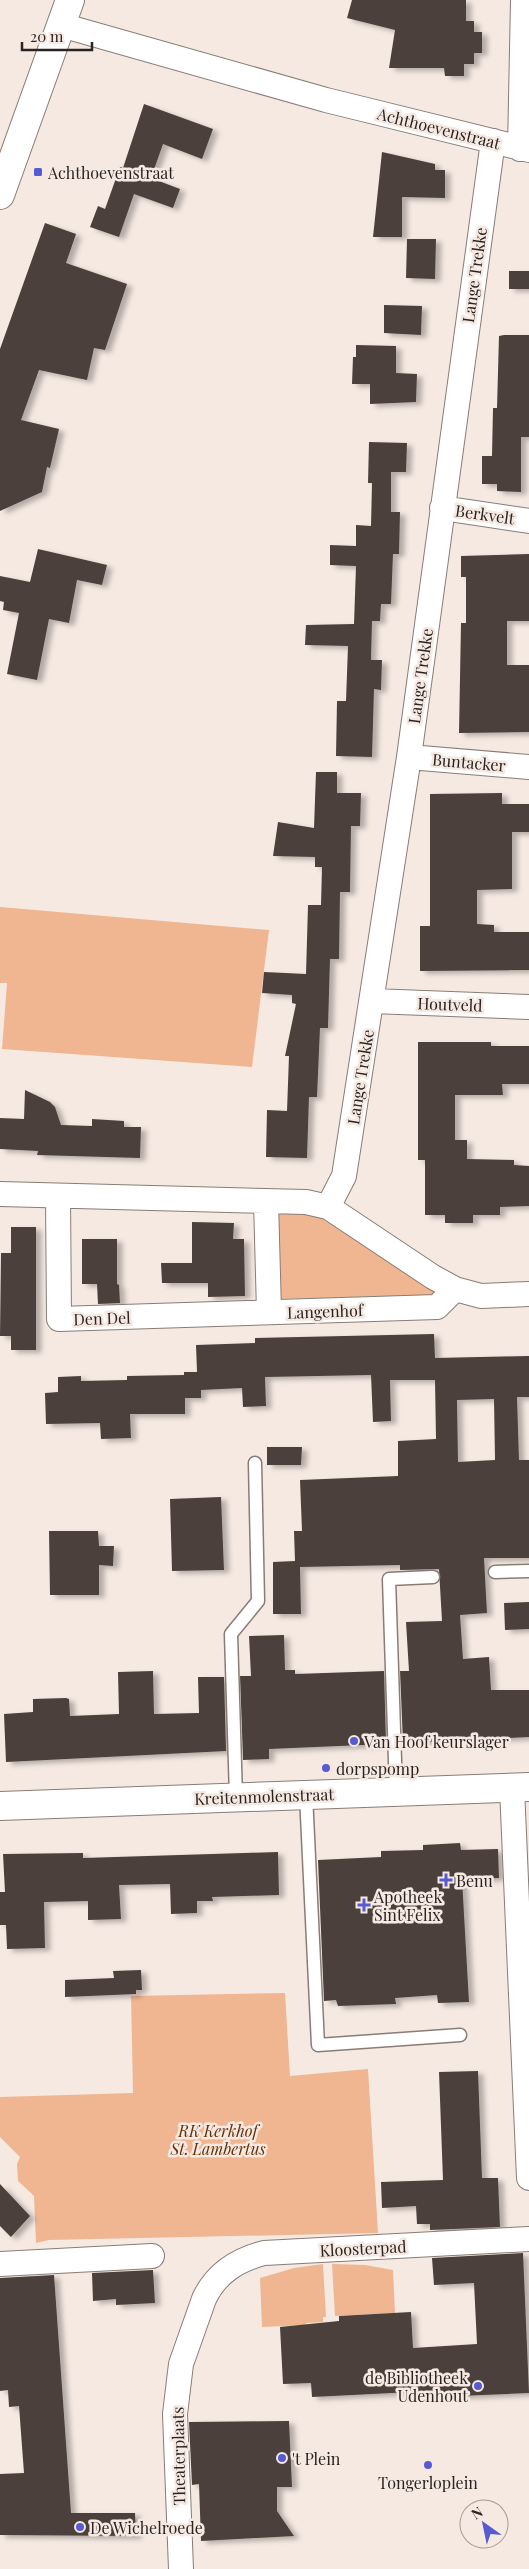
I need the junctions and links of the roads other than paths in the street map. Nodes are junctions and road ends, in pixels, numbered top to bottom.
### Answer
1 (70, 0) edge
2 (523, 0) edge
3 (61, 25) junction
4 (493, 141) junction
5 (525, 150) edge
6 (0, 195) edge
7 (442, 508) junction
8 (529, 520) edge
9 (409, 757) junction
10 (529, 767) edge
11 (372, 1001) junction
12 (529, 1007) edge
13 (0, 1194) edge
14 (58, 1196) junction
15 (266, 1202) junction
16 (328, 1207) junction
17 (455, 1289) junction
18 (529, 1294) edge
19 (269, 1312) junction
20 (255, 1463) dead end
21 (529, 1571) edge
22 (495, 1572) dead end
23 (432, 1577) dead end
24 (520, 1787) edge
25 (396, 1791) junction
26 (306, 1795) junction
27 (236, 1797) junction
28 (0, 1806) edge
29 (460, 2036) dead end
30 (529, 2178) edge
31 (529, 2240) edge
32 (152, 2256) dead end
33 (0, 2264) edge
34 (209, 2289) joint
35 (181, 2569) edge

1 - 3 street
2 - 5 street
3 - 4 street, Achthoevenstraat
3 - 6 street
4 - 5 street, Achthoevenstraat
4 - 7 street, Lange Trekke
7 - 8 street, Berkvelt
7 - 9 street, Lange Trekke
9 - 10 street, Buntacker
9 - 11 street, Lange Trekke
11 - 12 street, Houtveld
11 - 16 street, Lange Trekke
13 - 14 street
14 - 15 street
14 - 19 street, Den Del
15 - 16 street
15 - 19 street, Langenhof
16 - 17 street
17 - 18 street
17 - 19 street, Langenhof
20 - 27 lane
21 - 22 lane
23 - 25 lane
24 - 25 street, Kreitenmolenstraat
24 - 30 street
25 - 26 street, Kreitenmolenstraat
26 - 27 street, Kreitenmolenstraat
26 - 29 lane
27 - 28 street, Kreitenmolenstraat
31 - 34 street, Kloosterpad
32 - 33 street
34 - 35 street, Theaterplaats

